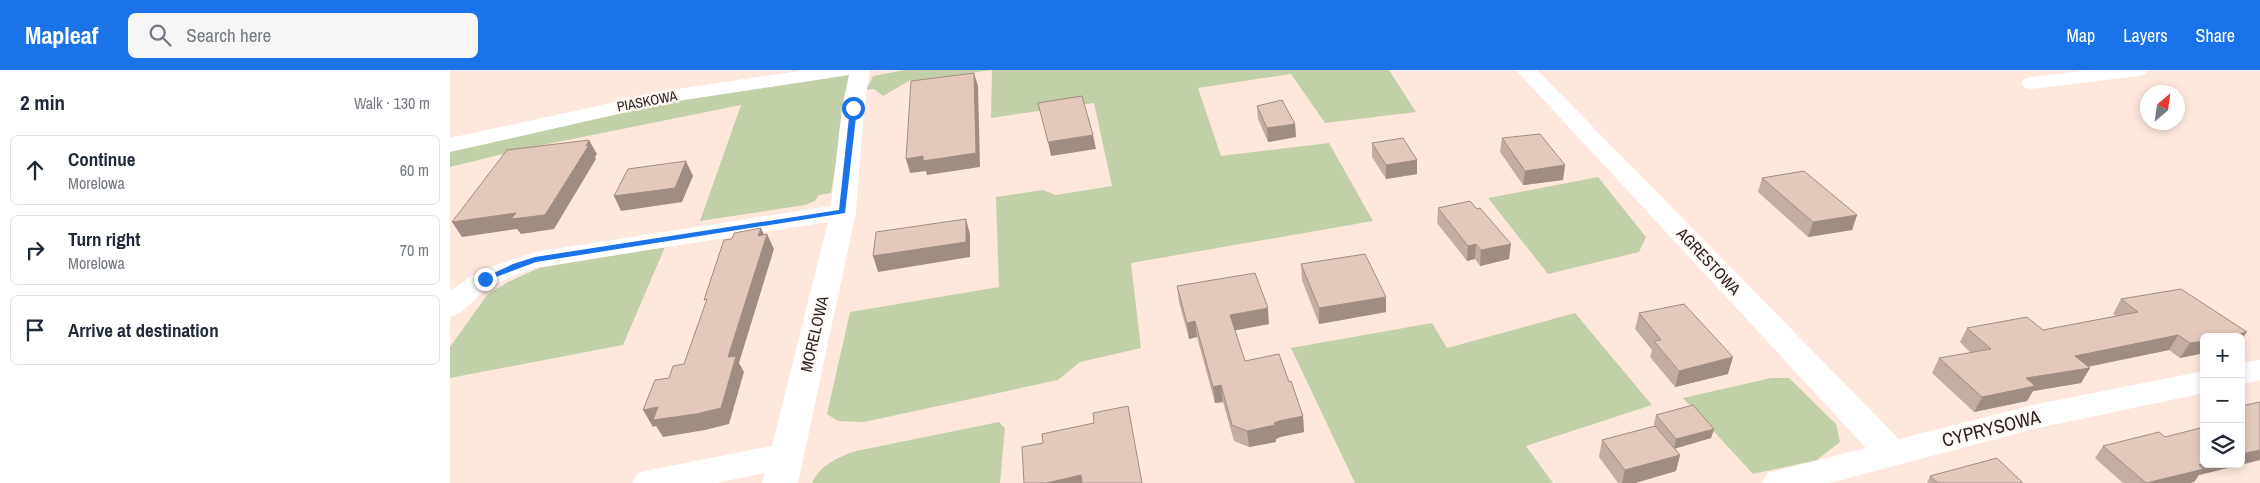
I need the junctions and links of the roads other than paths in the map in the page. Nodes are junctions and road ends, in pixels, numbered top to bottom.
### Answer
1 (846, 70) edge
2 (860, 70) edge
3 (1526, 70) edge
4 (2138, 70) edge
5 (2031, 83) dead end
6 (450, 145) edge
7 (843, 212) junction
8 (450, 308) edge
9 (2260, 370) edge
10 (2245, 373) edge
11 (2200, 383) edge
12 (1892, 454) junction
13 (783, 470) edge
14 (650, 483) edge
15 (1780, 483) edge

1 - 6 street, PIASKOWA
2 - 7 street, MORELOWA
3 - 12 street, AGRESTOWA
4 - 5 street
7 - 8 street
7 - 13 street, MORELOWA
9 - 10 street
11 - 12 street, CYPRYSOWA
12 - 15 street, CYPRYSOWA
13 - 14 street, MORELOWA

